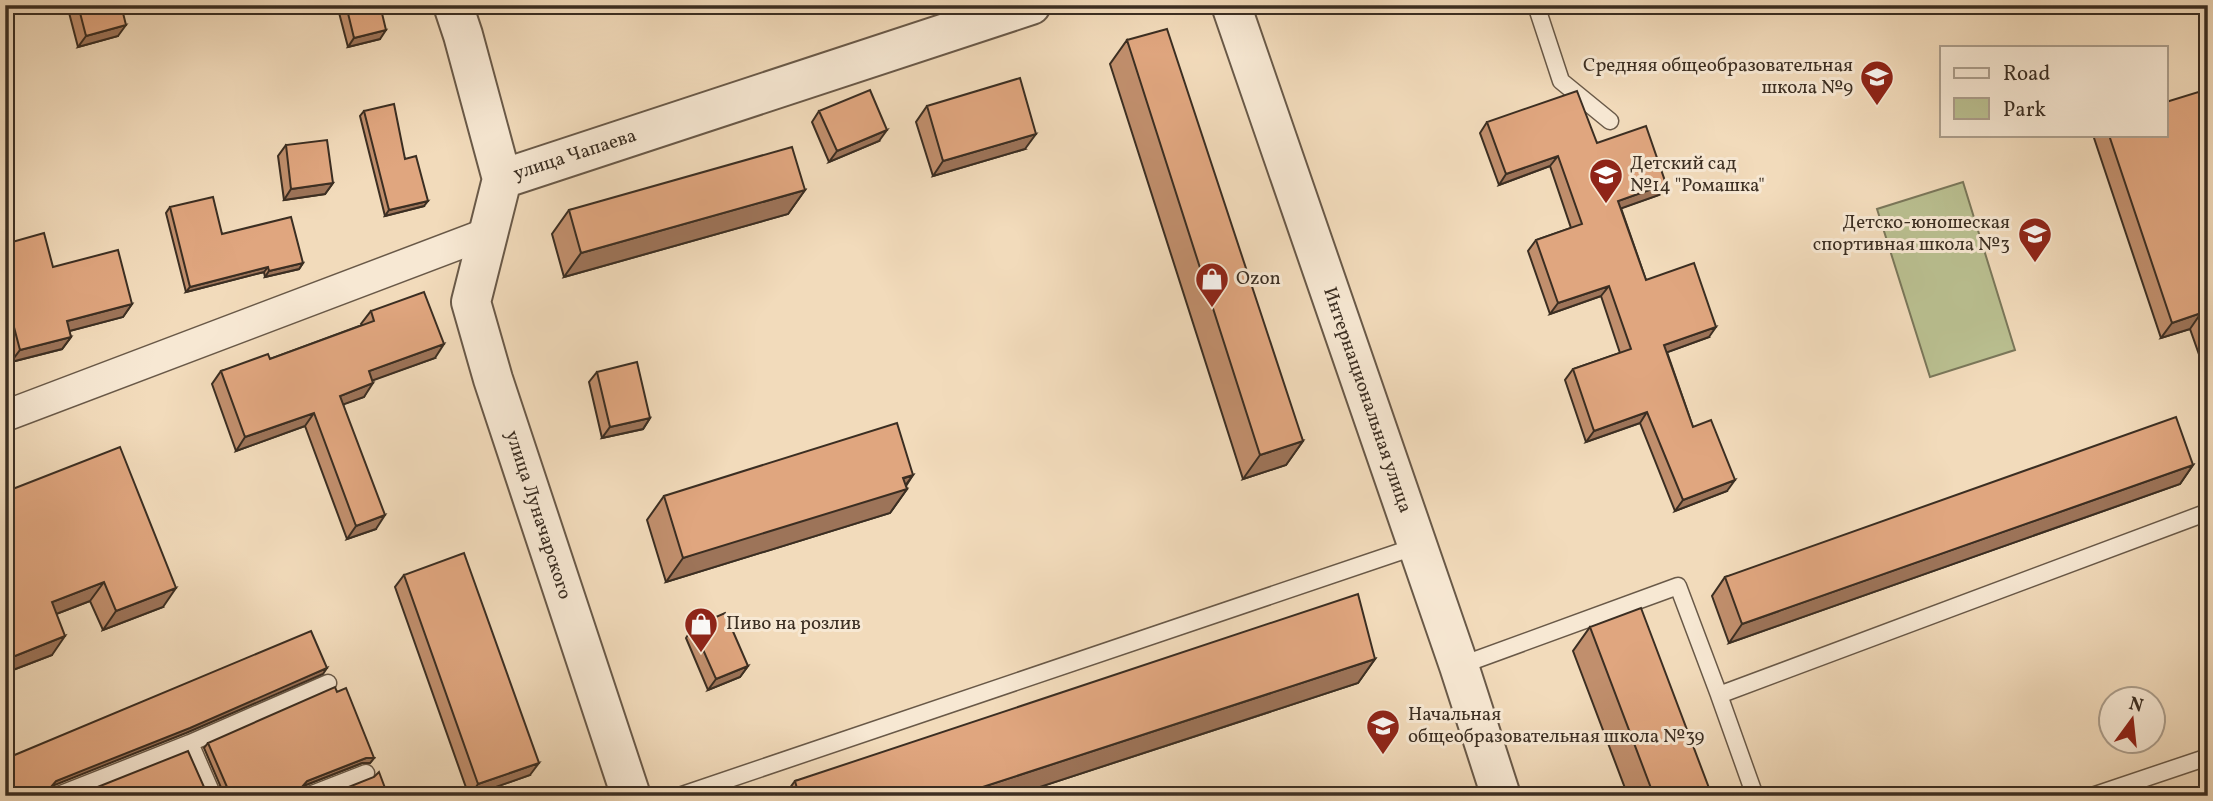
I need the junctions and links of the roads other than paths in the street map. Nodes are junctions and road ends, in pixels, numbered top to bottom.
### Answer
1 (453, 5) edge
2 (1031, 5) edge
3 (1231, 5) edge
4 (1536, 5) edge
5 (1610, 121) dead end
6 (502, 179) junction
7 (488, 233) junction
8 (5, 416) edge
9 (2208, 512) edge
10 (1417, 546) junction
11 (1459, 666) junction
12 (328, 683) dead end
13 (1719, 695) junction
14 (190, 743) junction
15 (2208, 757) edge
16 (366, 773) dead end
17 (56, 796) edge
18 (214, 796) edge
19 (307, 796) edge
20 (631, 796) edge
21 (679, 796) edge
22 (1500, 796) edge
23 (1755, 796) edge
24 (2092, 796) edge

1 - 6 street
2 - 6 street, улица Чапаева
3 - 10 street, Интернациональная улица
4 - 5 lane
6 - 7 street, улица Чапаева
7 - 8 street
7 - 20 street, улица Луначарского
9 - 13 lane
10 - 11 street, Интернациональная улица
10 - 21 lane
11 - 13 lane
11 - 22 street, Интернациональная улица
12 - 14 lane
13 - 23 lane
14 - 17 lane
14 - 18 lane
15 - 24 lane
16 - 19 lane

